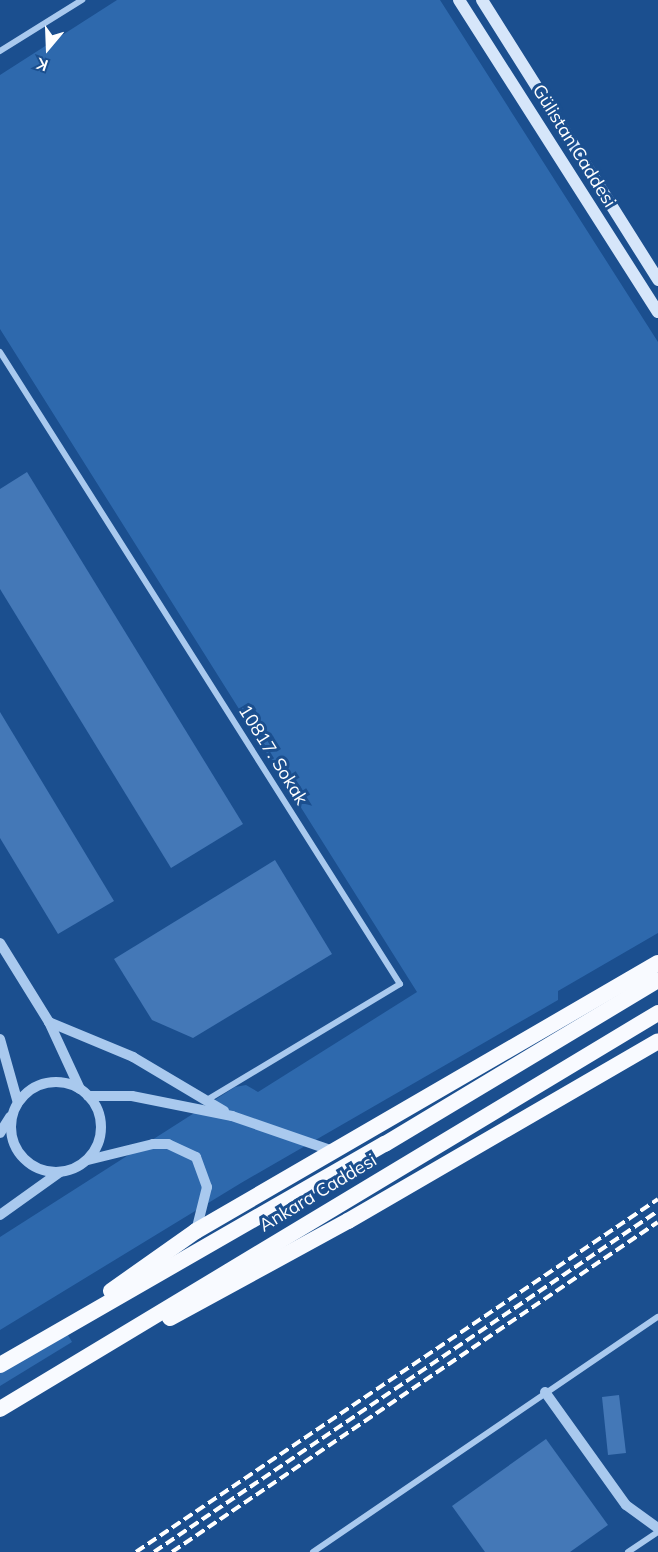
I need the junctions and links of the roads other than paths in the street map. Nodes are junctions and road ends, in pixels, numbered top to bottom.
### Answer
1 (82, 0) edge
2 (459, 0) edge
3 (482, 0) edge
4 (0, 51) edge
5 (658, 280) edge
6 (658, 312) edge
7 (0, 352) edge
8 (0, 943) edge
9 (658, 963) edge
10 (658, 980) edge
11 (658, 1012) edge
12 (49, 1022) junction
13 (0, 1039) edge
14 (658, 1041) edge
15 (84, 1092) junction
16 (207, 1100) junction
17 (15, 1107) junction
18 (232, 1116) junction
19 (0, 1132) edge
20 (333, 1151) junction
21 (87, 1160) junction
22 (60, 1172) junction
23 (0, 1215) edge
24 (196, 1231) junction
25 (658, 1317) edge
26 (15, 1357) junction
27 (0, 1365) edge
28 (546, 1392) junction
29 (0, 1409) edge
30 (658, 1530) edge
31 (313, 1552) edge
32 (628, 1552) edge

1 - 4 street
2 - 6 main road, Gülistan Caddesi
3 - 5 main road, Gülistan Caddesi
7 - 16 street, 10817. Sokak
8 - 12 street
9 - 20 highway
10 - 26 highway, Ankara Caddesi
11 - 29 highway, Ankara Caddesi
12 - 15 street
12 - 16 street
13 - 17 street
14 - 29 highway
15 - 17 street
15 - 18 street
15 - 21 street
16 - 18 street
17 - 19 street
17 - 22 street
18 - 20 street
20 - 24 highway
21 - 22 street
21 - 24 street
22 - 23 street
24 - 26 highway
25 - 28 street
26 - 27 highway, Ankara Caddesi
28 - 30 street
28 - 31 street
30 - 32 street

